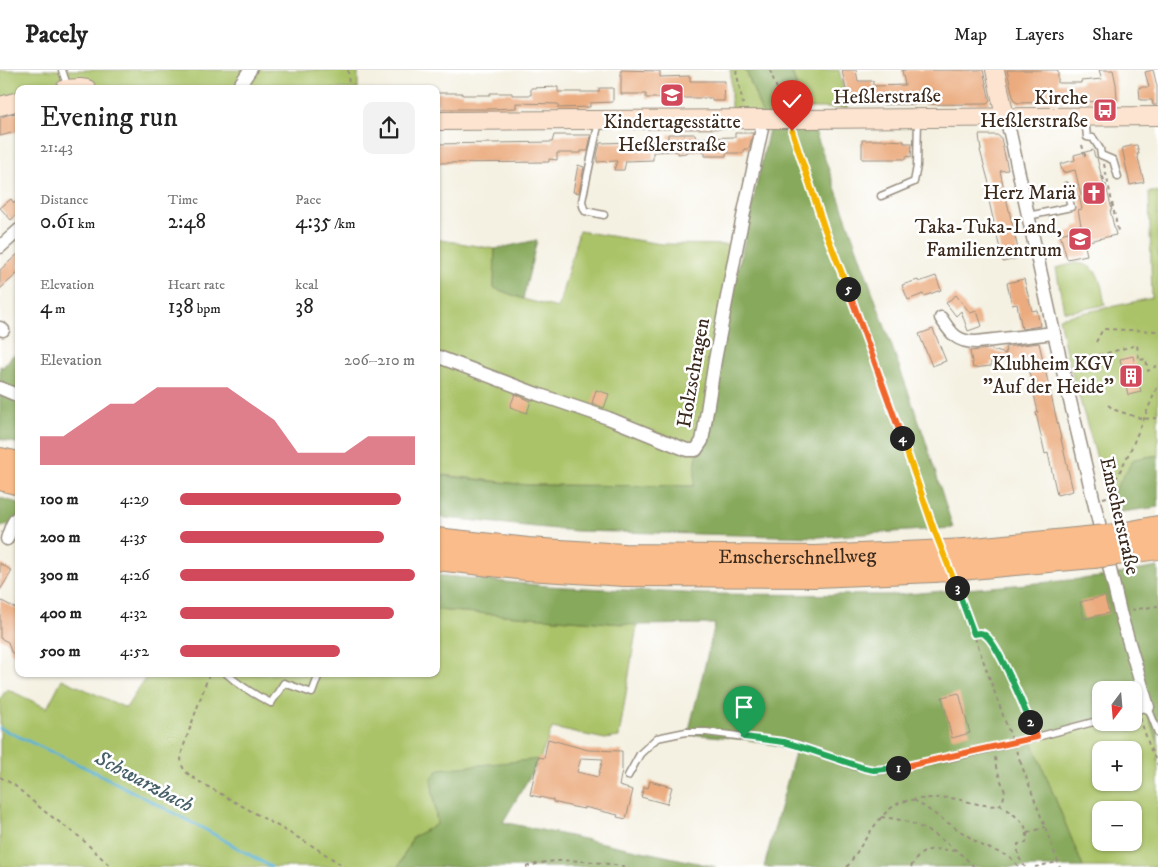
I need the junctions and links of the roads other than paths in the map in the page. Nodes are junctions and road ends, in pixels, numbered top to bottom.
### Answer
1 (62, 70) edge
2 (250, 70) edge
3 (995, 70) edge
4 (66, 85) edge
5 (240, 85) edge
6 (15, 102) edge
7 (0, 106) edge
8 (1158, 116) edge
9 (918, 117) junction
10 (1005, 117) junction
11 (1085, 117) junction
12 (765, 119) junction
13 (599, 120) junction
14 (440, 121) edge
15 (1118, 177) dead end
16 (1066, 186) dead end
17 (881, 196) dead end
18 (604, 215) dead end
19 (1028, 216) junction
20 (15, 234) edge
21 (0, 247) edge
22 (941, 318) dead end
23 (1054, 333) junction
24 (440, 358) edge
25 (0, 388) edge
26 (15, 394) edge
27 (0, 460) edge
28 (15, 463) edge
29 (0, 478) edge
30 (15, 482) edge
31 (15, 520) edge
32 (1158, 528) edge
33 (7, 539) dead end
34 (440, 540) edge
35 (1120, 544) junction
36 (1158, 547) edge
37 (440, 558) edge
38 (948, 560) junction
39 (230, 677) edge
40 (319, 677) edge
41 (1134, 681) edge
42 (1142, 712) edge
43 (1092, 722) edge
44 (1158, 733) edge
45 (628, 776) dead end

1 - 4 lane
2 - 5 street
3 - 10 street, Emscherstraße
6 - 7 street
8 - 11 street, Heßlerstraße
9 - 10 street, Heßlerstraße
9 - 12 street, Heßlerstraße, bridge
9 - 17 lane
10 - 11 street, Heßlerstraße
10 - 19 street, Emscherstraße
11 - 15 lane
12 - 13 street, Heßlerstraße
12 - 24 street, Holzschragen
13 - 14 street, Heßlerstraße
13 - 18 lane
16 - 19 lane
19 - 23 street, Emscherstraße
20 - 21 street
22 - 23 street
23 - 41 street, Emscherstraße
25 - 26 street
27 - 28 highway
29 - 30 highway
31 - 33 street
32 - 35 highway, Emscherschnellweg
34 - 38 highway, Emscherschnellweg
35 - 36 highway, Emscherschnellweg
35 - 38 highway, Emscherschnellweg, bridge
37 - 38 highway, Emscherschnellweg
39 - 40 lane
42 - 44 lane
43 - 45 lane

